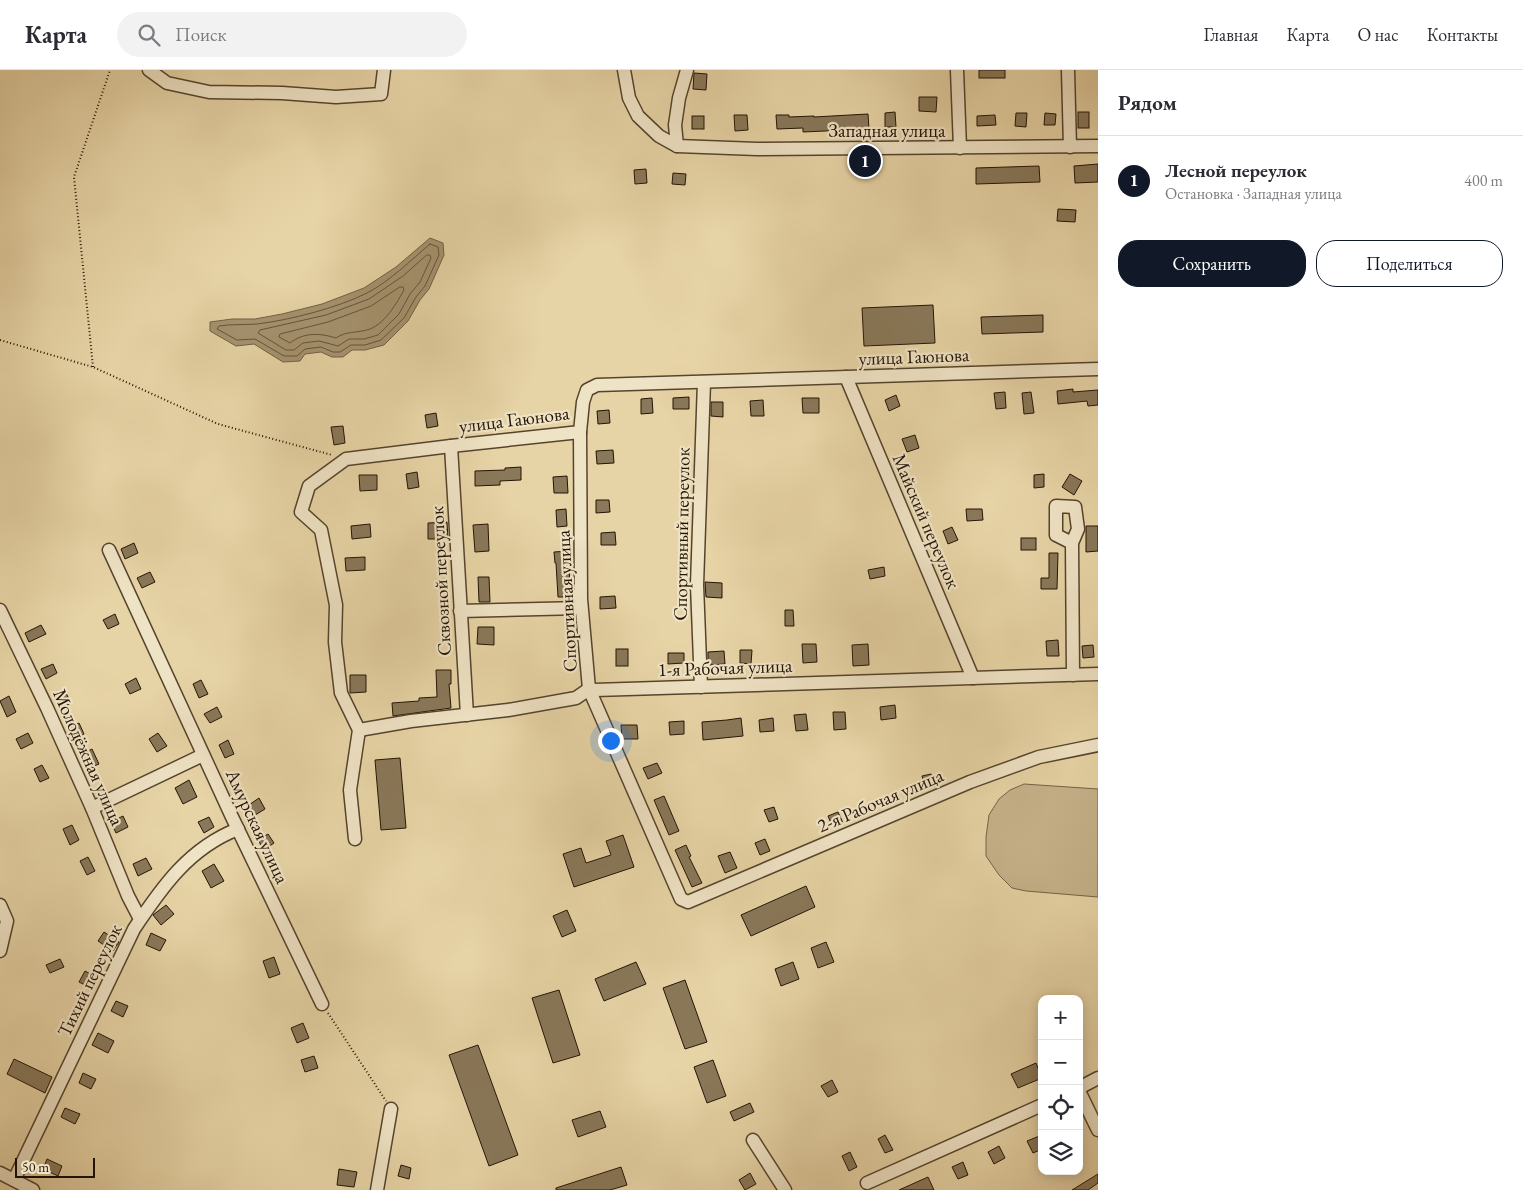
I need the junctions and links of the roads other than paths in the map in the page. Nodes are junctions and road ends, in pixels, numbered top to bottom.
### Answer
1 (149, 70) edge
2 (384, 70) edge
3 (624, 70) edge
4 (687, 70) edge
5 (957, 70) edge
6 (1068, 70) edge
7 (677, 146) junction
8 (1098, 146) edge
9 (1070, 147) junction
10 (960, 148) junction
11 (1098, 369) edge
12 (846, 377) junction
13 (704, 382) junction
14 (580, 432) junction
15 (451, 446) junction
16 (1072, 543) dead end
17 (109, 550) dead end
18 (582, 608) junction
19 (0, 610) edge
20 (460, 611) junction
21 (1098, 674) edge
22 (1073, 675) junction
23 (973, 678) junction
24 (702, 687) junction
25 (589, 689) junction
26 (466, 715) junction
27 (358, 730) junction
28 (1098, 745) edge
29 (203, 755) junction
30 (92, 808) junction
31 (238, 828) junction
32 (355, 839) dead end
33 (681, 899) joint
34 (0, 905) edge
35 (140, 919) junction
36 (0, 951) edge
37 (322, 1004) road end
38 (1098, 1078) edge
39 (1083, 1087) edge
40 (1083, 1098) edge
41 (1038, 1107) edge
42 (391, 1109) road end
43 (1098, 1130) edge
44 (753, 1140) dead end
45 (0, 1173) edge
46 (14, 1180) junction
47 (867, 1183) dead end
48 (34, 1190) edge
49 (377, 1190) edge
50 (784, 1190) edge

1 - 2 street
3 - 7 street
4 - 7 street
5 - 10 street
6 - 9 street
7 - 10 street, Западная улица
8 - 9 street, Западная улица
9 - 10 street, Западная улица
11 - 12 street, улица Гаюнова
12 - 13 street, улица Гаюнова
12 - 23 street, Майский переулок
13 - 14 street, улица Гаюнова
13 - 24 street, Спортивный переулок
14 - 15 street, улица Гаюнова
14 - 18 street, Спортивная улица
15 - 20 street, Сквозной переулок
15 - 27 street, улица Гаюнова
16 - 22 street
17 - 29 street, Амурская улица
18 - 20 street
18 - 25 street, Спортивная улица
19 - 30 street, Молодёжная улица
20 - 26 street, Сквозной переулок
21 - 22 street, 1-я Рабочая улица
22 - 23 street, 1-я Рабочая улица
23 - 24 street, 1-я Рабочая улица
24 - 25 street, 1-я Рабочая улица
25 - 26 street, 1-я Рабочая улица
25 - 33 street, Спортивная улица
26 - 27 street, 1-я Рабочая улица
27 - 32 street
28 - 33 street, 2-я Рабочая улица
29 - 30 street
29 - 31 street, Амурская улица
30 - 35 street, Молодёжная улица
31 - 35 street, Тихий переулок
31 - 37 street, Амурская улица
34 - 36 street
35 - 46 street, Тихий переулок
38 - 39 street
40 - 43 street
41 - 47 street
42 - 49 street
44 - 50 street
45 - 46 street
46 - 48 street

